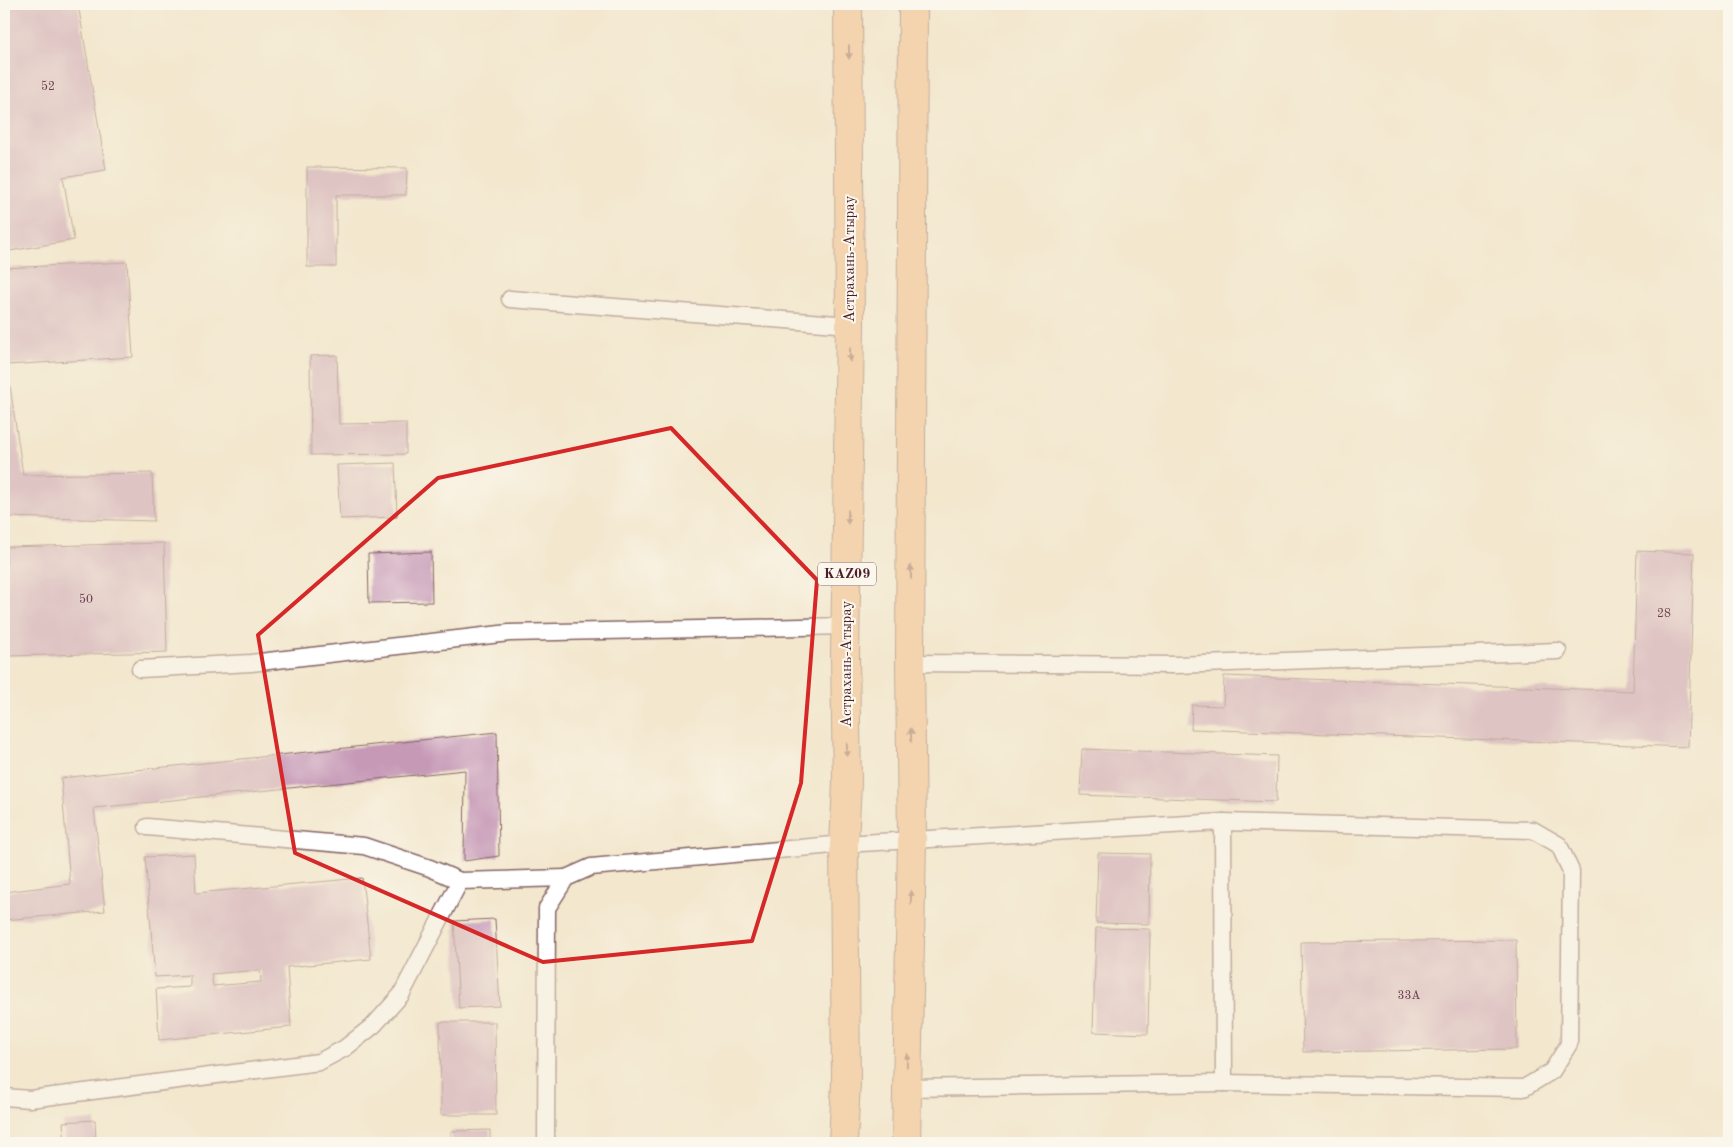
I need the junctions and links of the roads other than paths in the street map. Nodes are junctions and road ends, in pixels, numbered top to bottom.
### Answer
1 (848, 4) edge
2 (913, 4) edge
3 (510, 299) dead end
4 (850, 325) junction
5 (847, 626) junction
6 (1558, 651) dead end
7 (910, 663) junction
8 (140, 668) dead end
9 (1223, 822) junction
10 (147, 827) dead end
11 (912, 840) junction
12 (844, 844) junction
13 (566, 878) junction
14 (460, 881) junction
15 (1224, 1083) junction
16 (906, 1088) junction
17 (4, 1097) edge
18 (546, 1143) edge
19 (843, 1143) edge
20 (906, 1143) edge

1 -> 4 highway, Астрахань-Атырау / KAZ09
7 -> 2 highway
3 - 4 lane
4 -> 5 highway, Астрахань-Атырау / KAZ09
5 - 8 lane
5 -> 12 highway, Астрахань-Атырау / KAZ09
6 - 7 lane
11 -> 7 highway
9 - 11 lane
9 - 15 lane
9 - 15 lane
10 - 14 lane
11 - 12 lane
16 -> 11 highway
12 - 13 lane
12 - 19 highway, Астрахань-Атырау / KAZ09
13 - 14 lane
13 - 18 lane
14 - 17 lane
15 - 16 lane
16 - 20 highway

